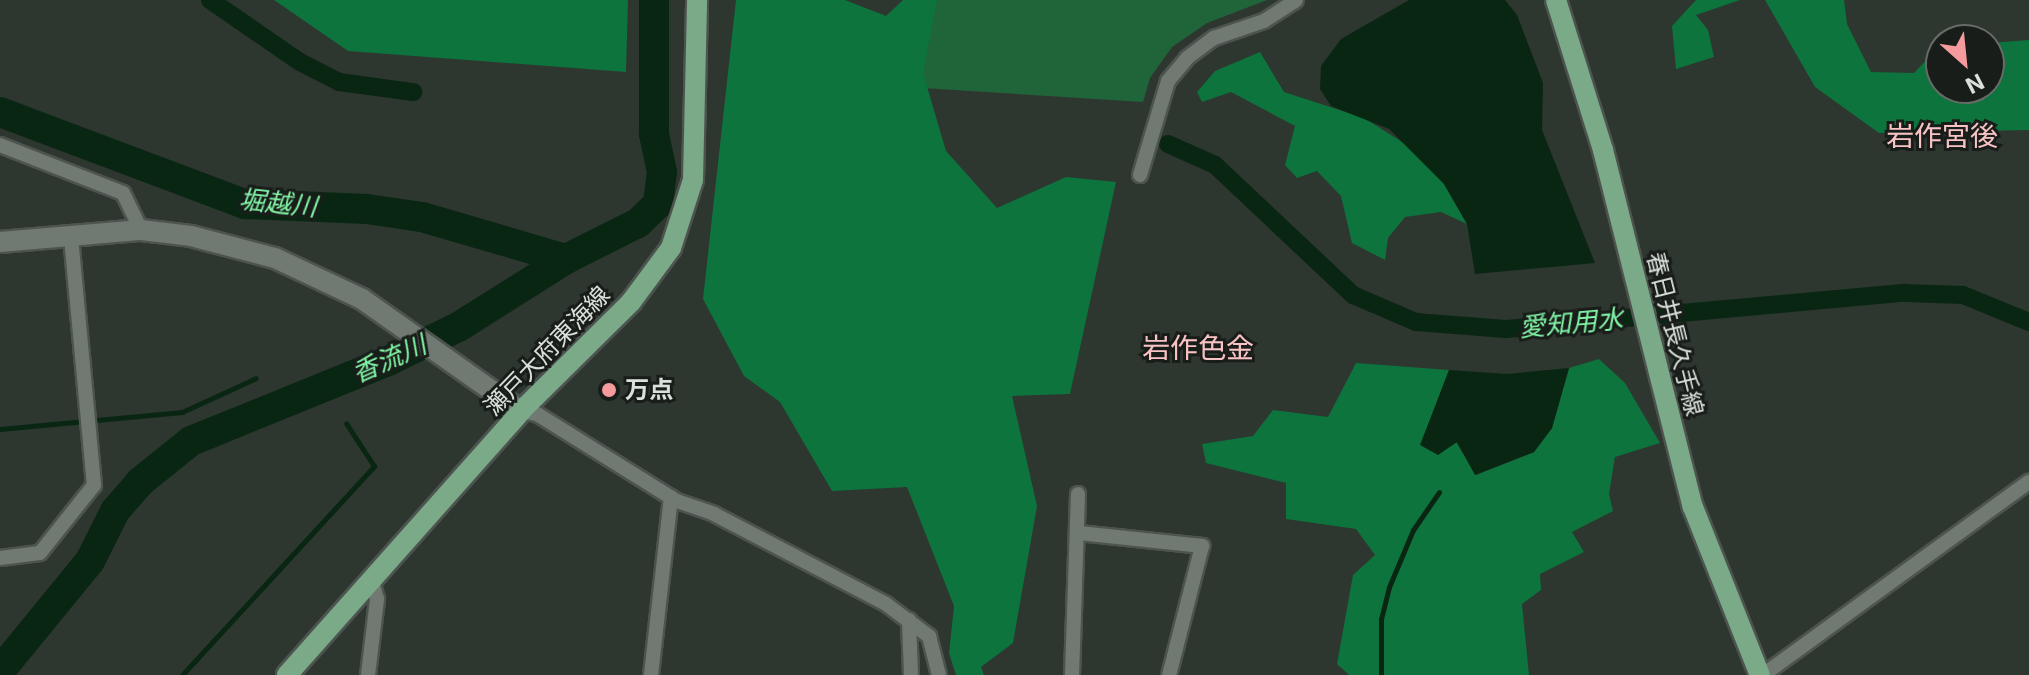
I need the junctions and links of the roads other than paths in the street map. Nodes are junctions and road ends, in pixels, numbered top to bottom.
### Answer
1 (697, 0) edge
2 (1296, 0) edge
3 (1556, 0) edge
4 (0, 145) edge
5 (1140, 175) dead end
6 (141, 230) junction
7 (71, 235) junction
8 (0, 242) edge
9 (521, 411) junction
10 (2029, 482) edge
11 (1078, 494) dead end
12 (671, 497) junction
13 (1079, 533) junction
14 (0, 558) edge
15 (372, 581) junction
16 (909, 620) junction
17 (287, 675) edge
18 (368, 675) edge
19 (651, 675) edge
20 (911, 675) edge
21 (939, 675) edge
22 (1072, 675) edge
23 (1169, 675) edge
24 (1761, 675) edge

1 - 9 main road, 瀬戸大府東海線
2 - 5 street
3 - 24 main road, 春日井長久手線
4 - 6 street
6 - 7 main road
6 - 9 main road
7 - 8 main road
7 - 14 street
9 - 12 street
9 - 15 main road, 瀬戸大府東海線
10 - 24 street
11 - 13 street
12 - 16 street
12 - 19 street
13 - 22 street
13 - 23 street
15 - 17 main road, 瀬戸大府東海線
15 - 18 street
16 - 20 street
16 - 21 street

